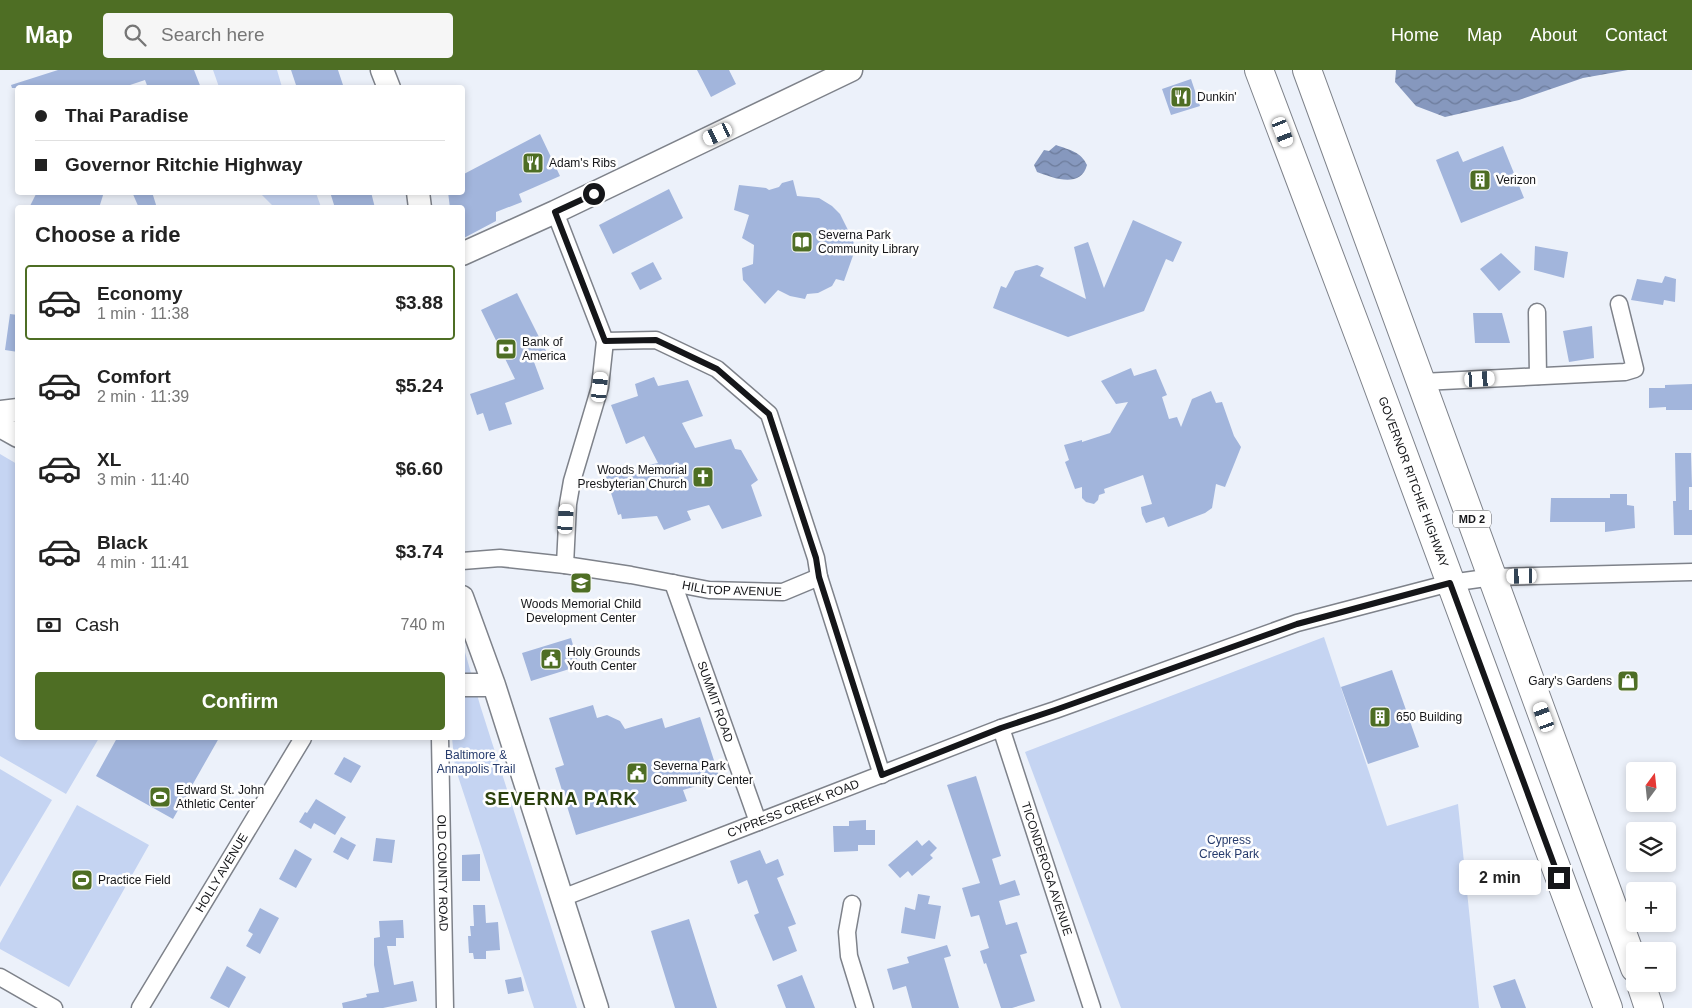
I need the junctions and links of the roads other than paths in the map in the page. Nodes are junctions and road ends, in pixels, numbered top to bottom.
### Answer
1 (382, 70) edge
2 (851, 70) edge
3 (1259, 70) edge
4 (1307, 70) edge
5 (387, 85) edge
6 (555, 212) junction
7 (465, 253) edge
8 (1619, 304) dead end
9 (1537, 312) dead end
10 (605, 341) junction
11 (1538, 376) junction
12 (1422, 382) junction
13 (15, 410) edge
14 (0, 412) edge
15 (0, 426) edge
16 (15, 434) edge
17 (465, 561) edge
18 (565, 565) junction
19 (1692, 572) edge
20 (819, 577) junction
21 (1493, 577) junction
22 (673, 583) junction
23 (1450, 583) junction
24 (465, 605) edge
25 (465, 685) edge
26 (494, 685) junction
27 (1001, 728) junction
28 (302, 740) edge
29 (440, 740) edge
30 (882, 775) junction
31 (758, 822) junction
32 (562, 898) junction
33 (852, 904) dead end
34 (1626, 943) edge
35 (0, 976) edge
36 (1644, 992) edge
37 (54, 1008) edge
38 (140, 1008) edge
39 (445, 1008) edge
40 (597, 1008) edge
41 (865, 1008) edge
42 (1092, 1008) edge
43 (1608, 1008) edge
44 (1649, 1008) edge

1 - 5 street
2 - 6 street
3 - 23 highway, GOVERNOR RITCHIE HIGHWAY
4 - 12 highway, MD 2
6 - 7 street
6 - 10 street
8 - 11 street
9 - 11 street
10 - 18 street
10 - 20 street
11 - 12 street
12 - 21 highway, MD 2
13 - 14 street
15 - 16 street
17 - 18 street, HILLTOP AVENUE
18 - 22 street, HILLTOP AVENUE
19 - 21 street, CYPRESS CREEK ROAD
20 - 22 street, HILLTOP AVENUE
20 - 30 street
21 - 23 street, CYPRESS CREEK ROAD
21 - 34 highway, MD 2
22 - 31 street, SUMMIT ROAD
23 - 27 street, CYPRESS CREEK ROAD
23 - 43 highway, GOVERNOR RITCHIE HIGHWAY
24 - 26 street
25 - 26 street
26 - 32 street
27 - 30 street, CYPRESS CREEK ROAD
27 - 42 street, TICONDEROGA AVENUE
28 - 38 street, HOLLY AVENUE
29 - 39 street, OLD COUNTY ROAD
30 - 31 street, CYPRESS CREEK ROAD
31 - 32 street, CYPRESS CREEK ROAD
32 - 40 street
33 - 41 street
35 - 37 street
36 - 44 highway

